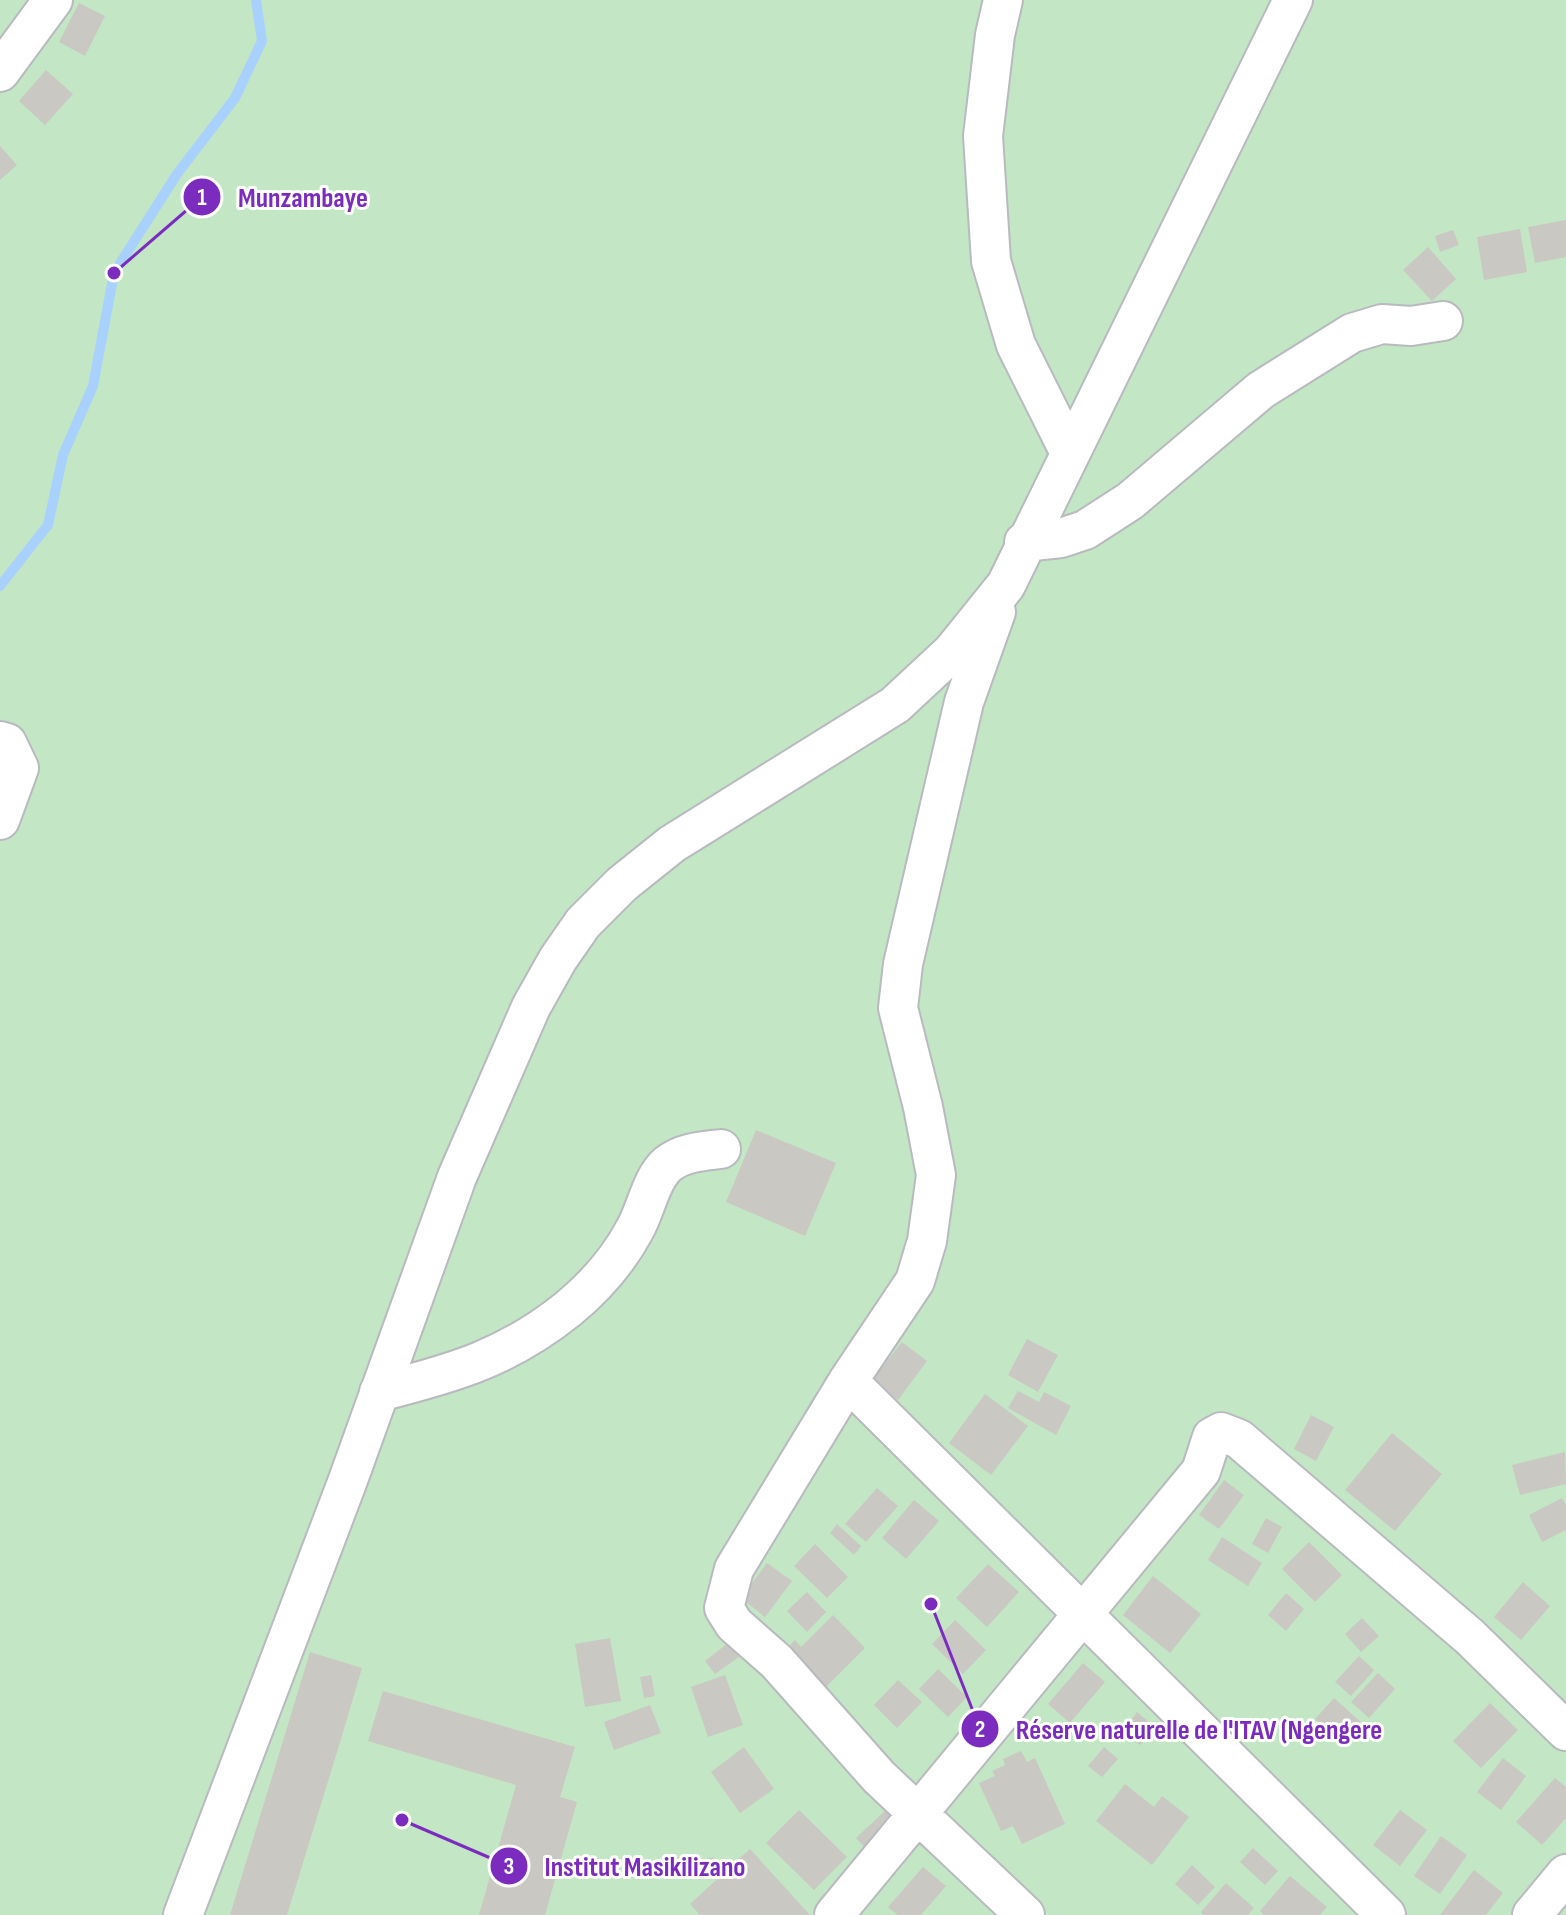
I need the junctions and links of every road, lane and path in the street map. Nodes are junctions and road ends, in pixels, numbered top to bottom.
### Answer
1 (53, 0) edge
2 (1003, 0) edge
3 (1293, 0) edge
4 (0, 72) edge
5 (1443, 321) dead end
6 (1070, 453) junction
7 (1024, 542) junction
8 (1006, 585) junction
9 (0, 741) edge
10 (0, 820) edge
11 (721, 1149) dead end
12 (848, 1381) junction
13 (379, 1392) junction
14 (1082, 1616) junction
15 (1566, 1731) edge
16 (920, 1813) junction
17 (1566, 1874) edge
18 (183, 1915) edge
19 (834, 1915) edge
20 (1025, 1915) edge
21 (1386, 1915) edge
22 (1532, 1915) edge

1 - 4 street
2 - 6 street
3 - 6 street
5 - 7 street
6 - 7 street
7 - 8 street
8 - 12 street
8 - 13 street
9 - 10 street
11 - 13 street
12 - 14 street
12 - 16 street
13 - 18 street
14 - 15 street
14 - 16 street
14 - 21 street
16 - 19 street
16 - 20 street
17 - 22 street

